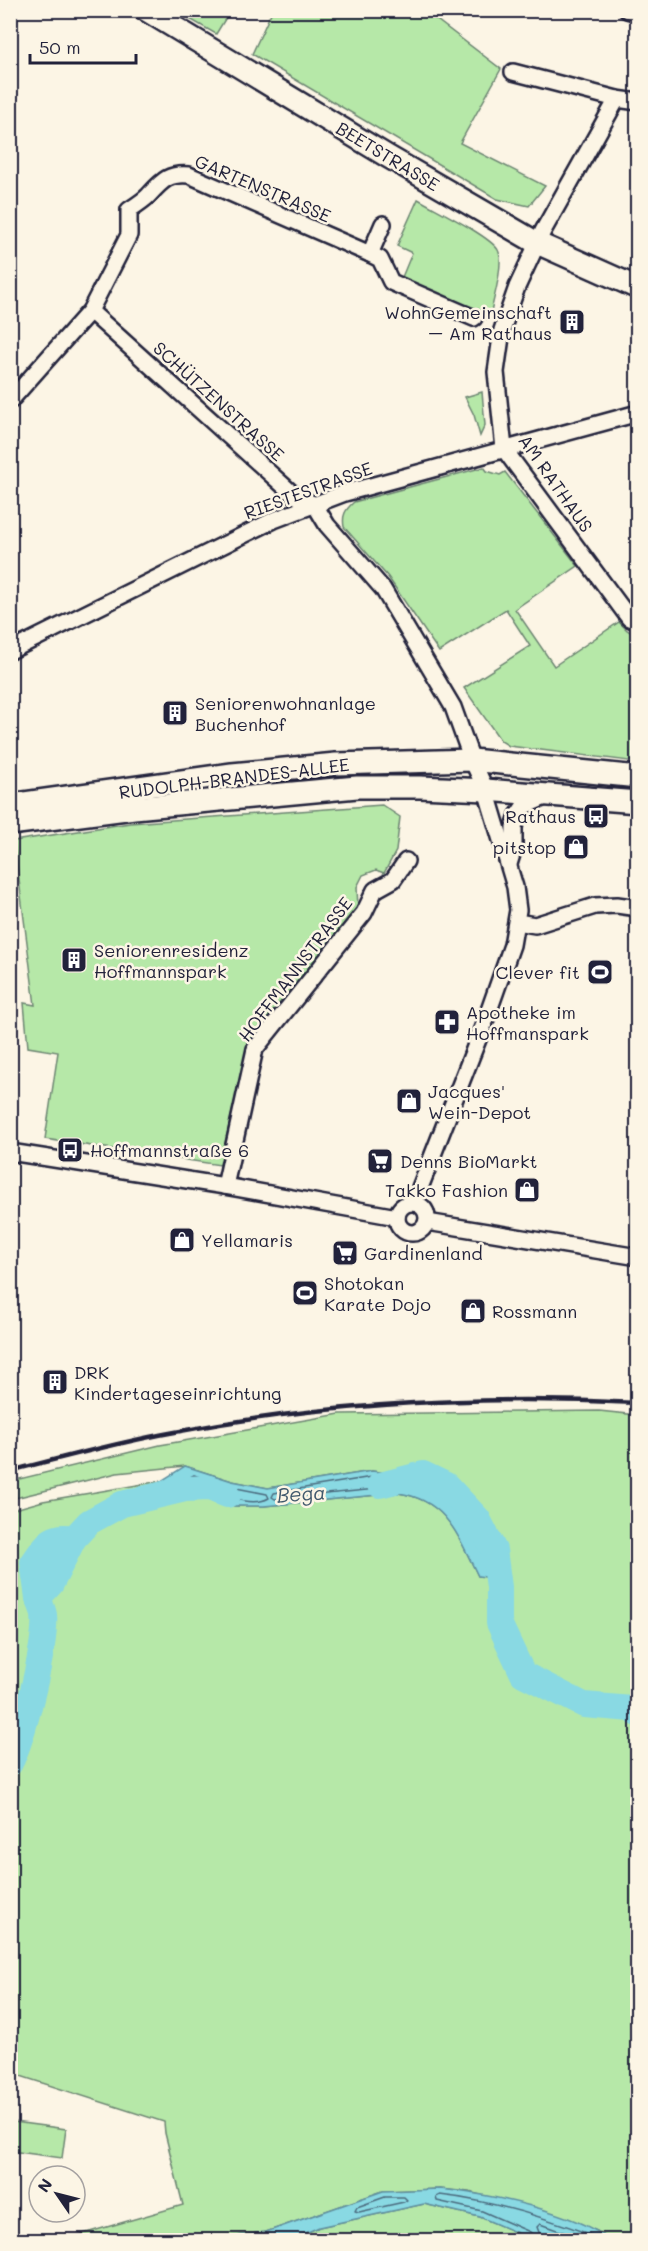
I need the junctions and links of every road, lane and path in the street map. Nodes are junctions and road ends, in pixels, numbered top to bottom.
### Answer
1 (146, 10) edge
2 (627, 10) edge
3 (638, 13) edge
4 (513, 72) dead end
5 (618, 99) junction
6 (638, 102) edge
7 (383, 225) dead end
8 (537, 243) junction
9 (370, 254) junction
10 (638, 288) edge
11 (90, 311) junction
12 (474, 318) dead end
13 (10, 401) edge
14 (638, 413) edge
15 (504, 449) junction
16 (315, 505) junction
17 (638, 622) edge
18 (11, 649) edge
19 (472, 760) junction
20 (638, 777) edge
21 (486, 790) junction
22 (548, 795) junction
23 (638, 802) edge
24 (10, 805) edge
25 (10, 824) edge
26 (406, 861) dead end
27 (509, 864) junction
28 (638, 908) edge
29 (517, 922) junction
30 (10, 1152) edge
31 (225, 1186) junction
32 (414, 1203) junction
33 (397, 1217) junction
34 (427, 1222) junction
35 (638, 1257) edge

1 - 8 main road, BEETSTRASSE
2 - 3 street
4 - 5 street
5 - 6 street
5 - 8 street, AM RATHAUS
7 - 9 street
8 - 10 main road, BEETSTRASSE
8 - 15 street, AM RATHAUS
9 - 11 street, GARTENSTRASSE
9 - 12 street, GARTENSTRASSE
11 - 13 street, GARTENSTRASSE
11 - 16 street, SCHÜTZENSTRASSE
14 - 15 street, RIESTESTRASSE
15 - 16 street, RIESTESTRASSE
15 - 17 street, AM RATHAUS
16 - 18 street, RIESTESTRASSE
16 - 19 street, SCHÜTZENSTRASSE
19 - 20 main road, RUDOLPH-BRANDES-ALLEE
19 - 21 street
19 - 24 main road, RUDOLPH-BRANDES-ALLEE
21 - 22 main road, RUDOLPH-BRANDES-ALLEE
21 - 25 main road, RUDOLPH-BRANDES-ALLEE
21 - 27 street
22 - 23 main road, RUDOLPH-BRANDES-ALLEE
22 - 27 street
26 - 31 street, HOFFMANNSTRASSE
27 - 29 street
28 - 29 street
29 - 32 street
30 - 31 street
31 - 33 street
32 - 33 street
32 - 34 street
33 - 34 street
34 - 35 street

